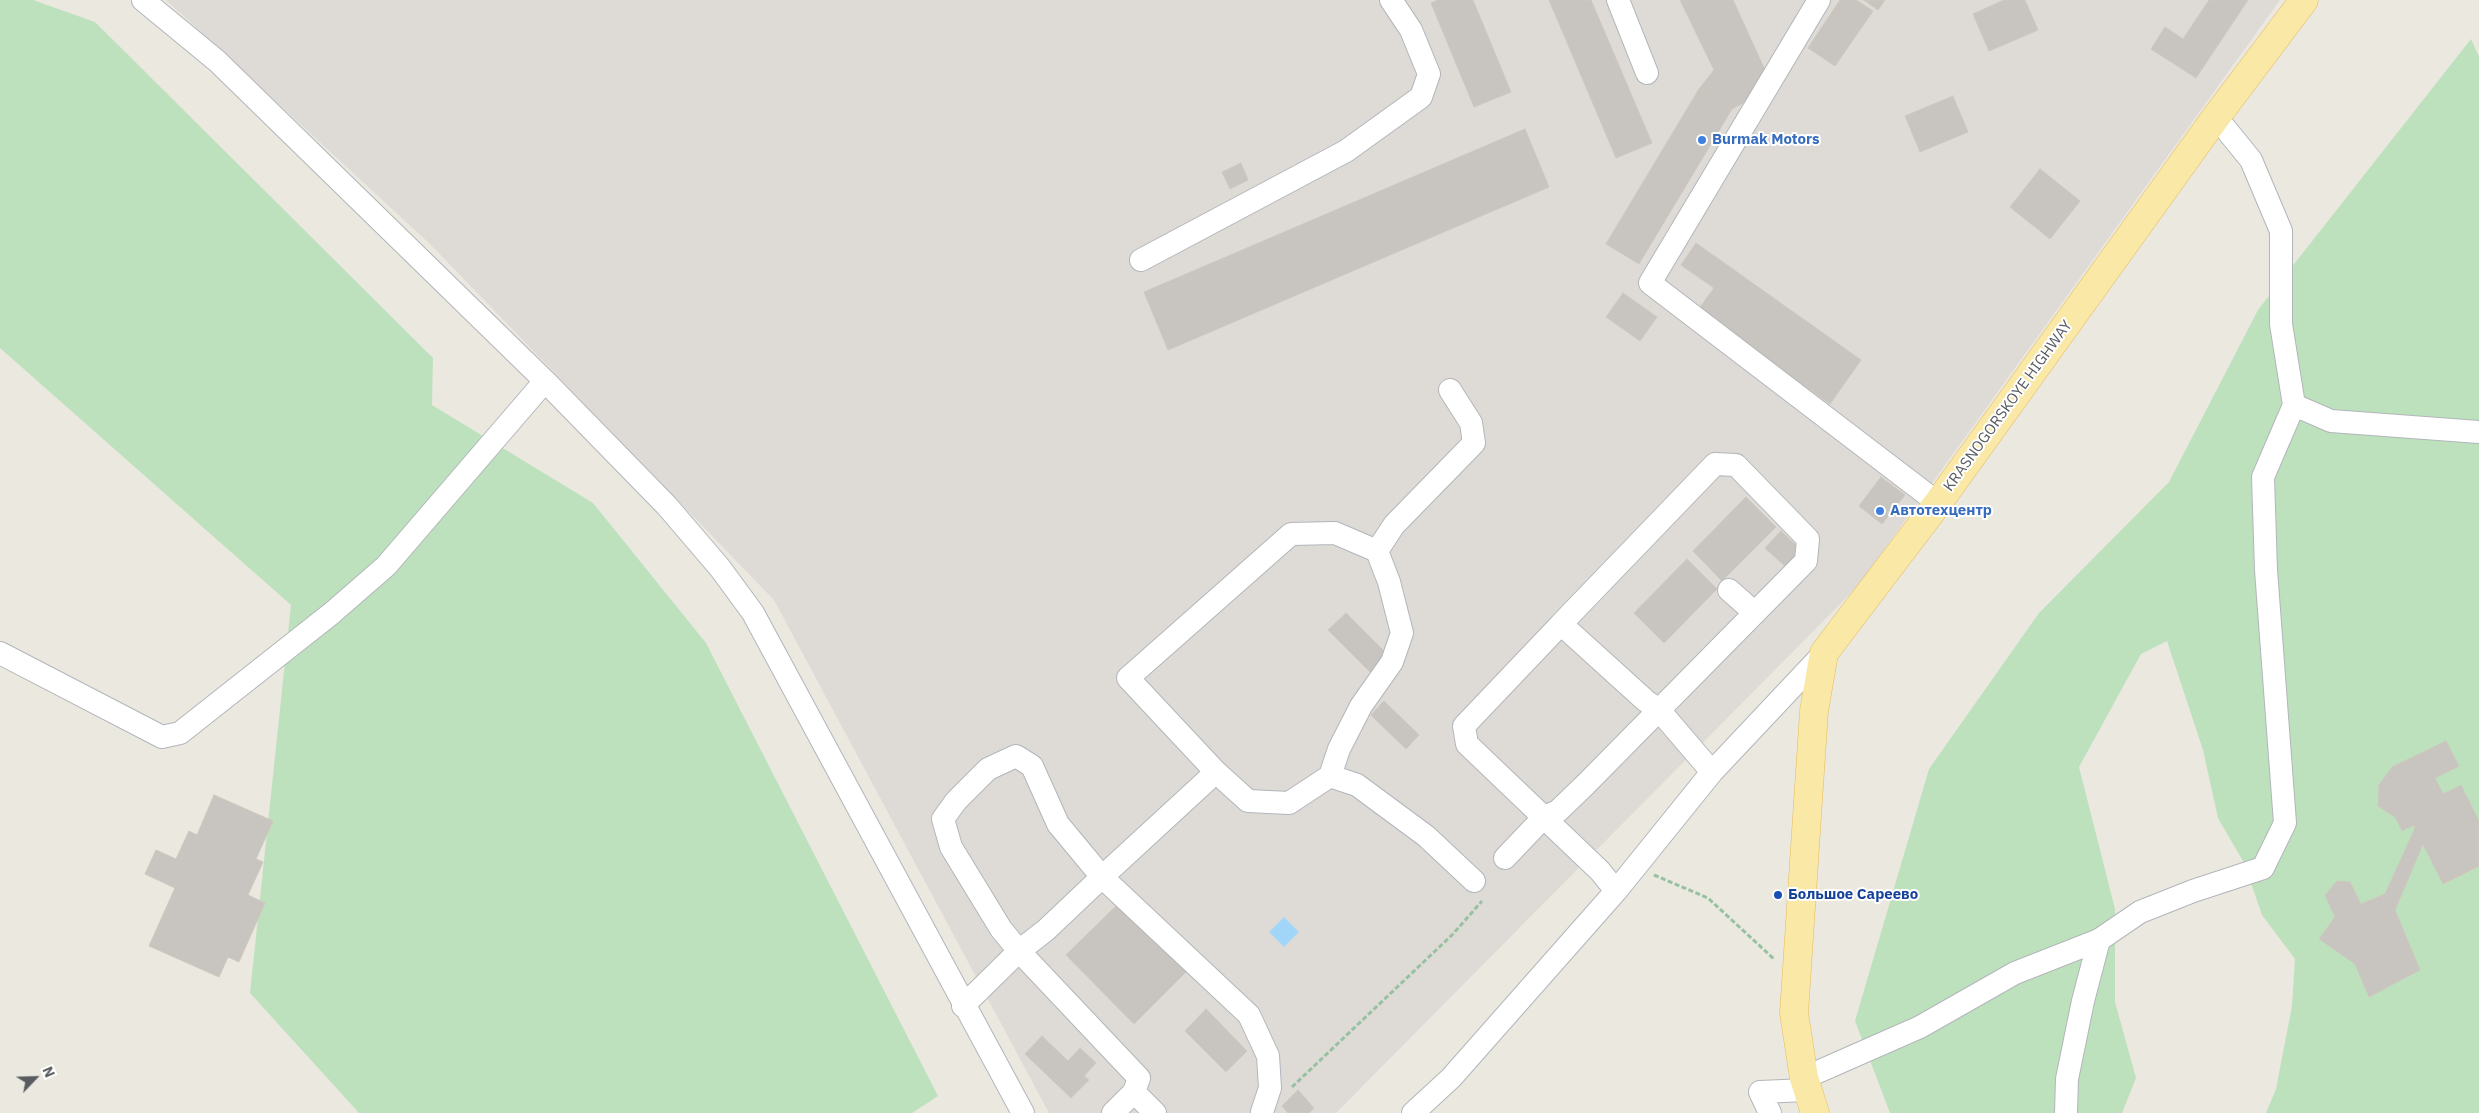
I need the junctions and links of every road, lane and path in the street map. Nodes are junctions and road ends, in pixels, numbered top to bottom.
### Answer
1 (143, 0) edge
2 (1391, 0) edge
3 (1618, 0) edge
4 (1819, 0) edge
5 (2304, 0) edge
6 (1647, 73) dead end
7 (2216, 117) junction
8 (1141, 260) dead end
9 (545, 381) junction
10 (1450, 390) dead end
11 (2294, 405) junction
12 (2479, 432) edge
13 (1938, 502) junction
14 (1377, 551) junction
15 (1729, 590) dead end
16 (1755, 613) junction
17 (1561, 624) junction
18 (0, 653) edge
19 (1824, 653) junction
20 (1659, 710) junction
21 (1216, 772) junction
22 (1712, 772) junction
23 (1330, 776) junction
24 (1544, 817) junction
25 (1505, 858) dead end
26 (1635, 868) junction
27 (1102, 877) junction
28 (1478, 891) joint
29 (1616, 891) junction
30 (2099, 940) junction
31 (1019, 951) junction
32 (1796, 977) junction
33 (963, 1006) junction
34 (1270, 1088) junction
35 (1134, 1092) junction
36 (1808, 1094) edge
37 (1023, 1113) edge
38 (1113, 1113) edge
39 (1155, 1113) edge
40 (1262, 1113) edge
41 (1413, 1113) edge
42 (1770, 1113) edge
43 (2066, 1113) edge

1 - 9 street
2 - 8 street
3 - 6 street
4 - 13 street
5 - 7 main road, KRASNOGORSKOYE HIGHWAY
7 - 11 street
7 - 13 main road, KRASNOGORSKOYE HIGHWAY
9 - 18 street
9 - 33 street
10 - 14 street
11 - 12 street
11 - 30 street
13 - 19 main road, KRASNOGORSKOYE HIGHWAY
14 - 21 street
14 - 23 street
15 - 16 street
16 - 17 street
16 - 20 street
17 - 20 street
17 - 24 street
19 - 22 street
19 - 32 main road, KRASNOGORSKOYE HIGHWAY
20 - 22 street
20 - 24 street
21 - 23 street
21 - 27 street
22 - 26 street
23 - 28 street
24 - 25 street
24 - 29 street
26 - 29 street
26 - 32 path
27 - 31 street
27 - 31 street
27 - 34 street
28 - 34 path
29 - 41 street
30 - 36 street
30 - 43 street
31 - 33 street
31 - 35 street
32 - 36 main road, KRASNOGORSKOYE HIGHWAY
33 - 37 street
34 - 40 street
35 - 38 street
35 - 39 street
36 - 42 street

